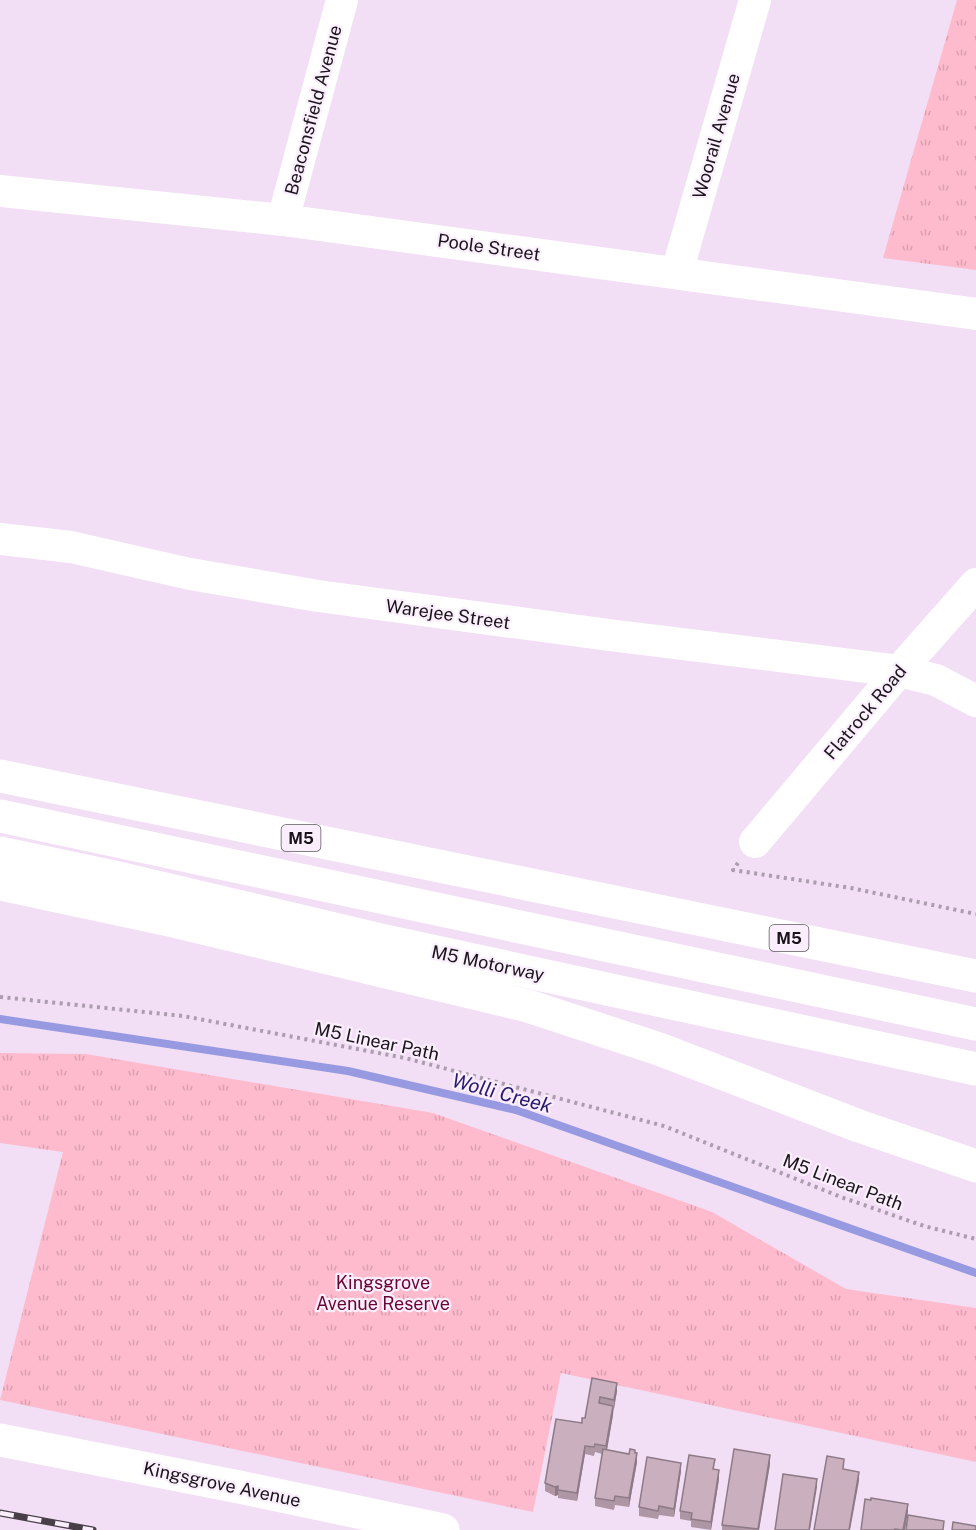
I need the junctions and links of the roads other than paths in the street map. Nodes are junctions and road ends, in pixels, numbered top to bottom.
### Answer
1 (342, 0) edge
2 (755, 0) edge
3 (0, 191) edge
4 (284, 219) junction
5 (678, 272) junction
6 (976, 314) edge
7 (0, 539) edge
8 (976, 584) edge
9 (899, 671) junction
10 (976, 701) edge
11 (0, 776) edge
12 (0, 816) edge
13 (755, 842) road end
14 (0, 853) edge
15 (0, 884) edge
16 (976, 976) edge
17 (976, 1024) edge
18 (976, 1069) edge
19 (976, 1166) edge
20 (0, 1440) edge
21 (443, 1530) edge

1 - 4 street, Beaconsfield Avenue
2 - 5 street, Woorail Avenue
3 - 4 street, Poole Street
4 - 5 street, Poole Street
5 - 6 street, Poole Street
7 - 9 street, Warejee Street
8 - 9 street, Flatrock Road
9 - 10 street, Warejee Street
9 - 13 street, Flatrock Road
11 - 16 main road, M5
12 - 17 main road
14 - 18 main road, M5 Motorway
15 - 19 main road
20 - 21 main road, Kingsgrove Avenue

